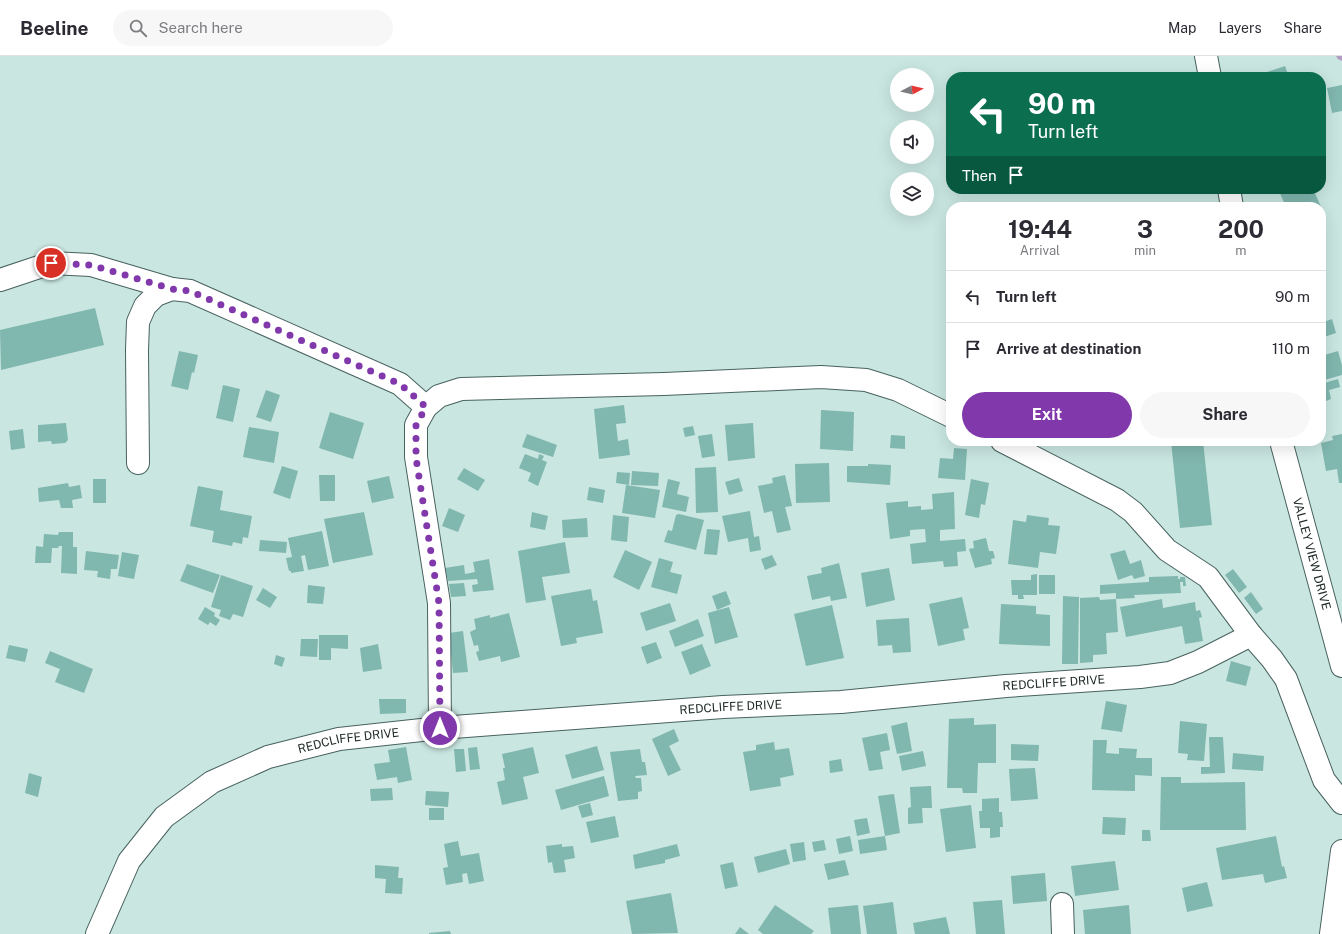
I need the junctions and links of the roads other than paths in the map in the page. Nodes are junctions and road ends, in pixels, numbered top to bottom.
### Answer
1 (1206, 56) edge
2 (1209, 72) edge
3 (0, 280) edge
4 (172, 289) junction
5 (426, 407) junction
6 (946, 414) edge
7 (1012, 446) edge
8 (1282, 446) edge
9 (138, 463) dead end
10 (1251, 635) junction
11 (1342, 666) edge
12 (440, 728) junction
13 (1342, 803) edge
14 (1342, 850) edge
15 (1062, 904) dead end
16 (97, 934) edge
17 (1063, 934) edge
18 (1330, 934) edge

1 - 2 street
3 - 4 street
4 - 5 street
4 - 9 street
5 - 6 street
5 - 12 street
7 - 10 street
8 - 11 street, VALLEY VIEW DRIVE
10 - 12 street, REDCLIFFE DRIVE
10 - 13 street
12 - 16 street, REDCLIFFE DRIVE
14 - 18 street
15 - 17 street

